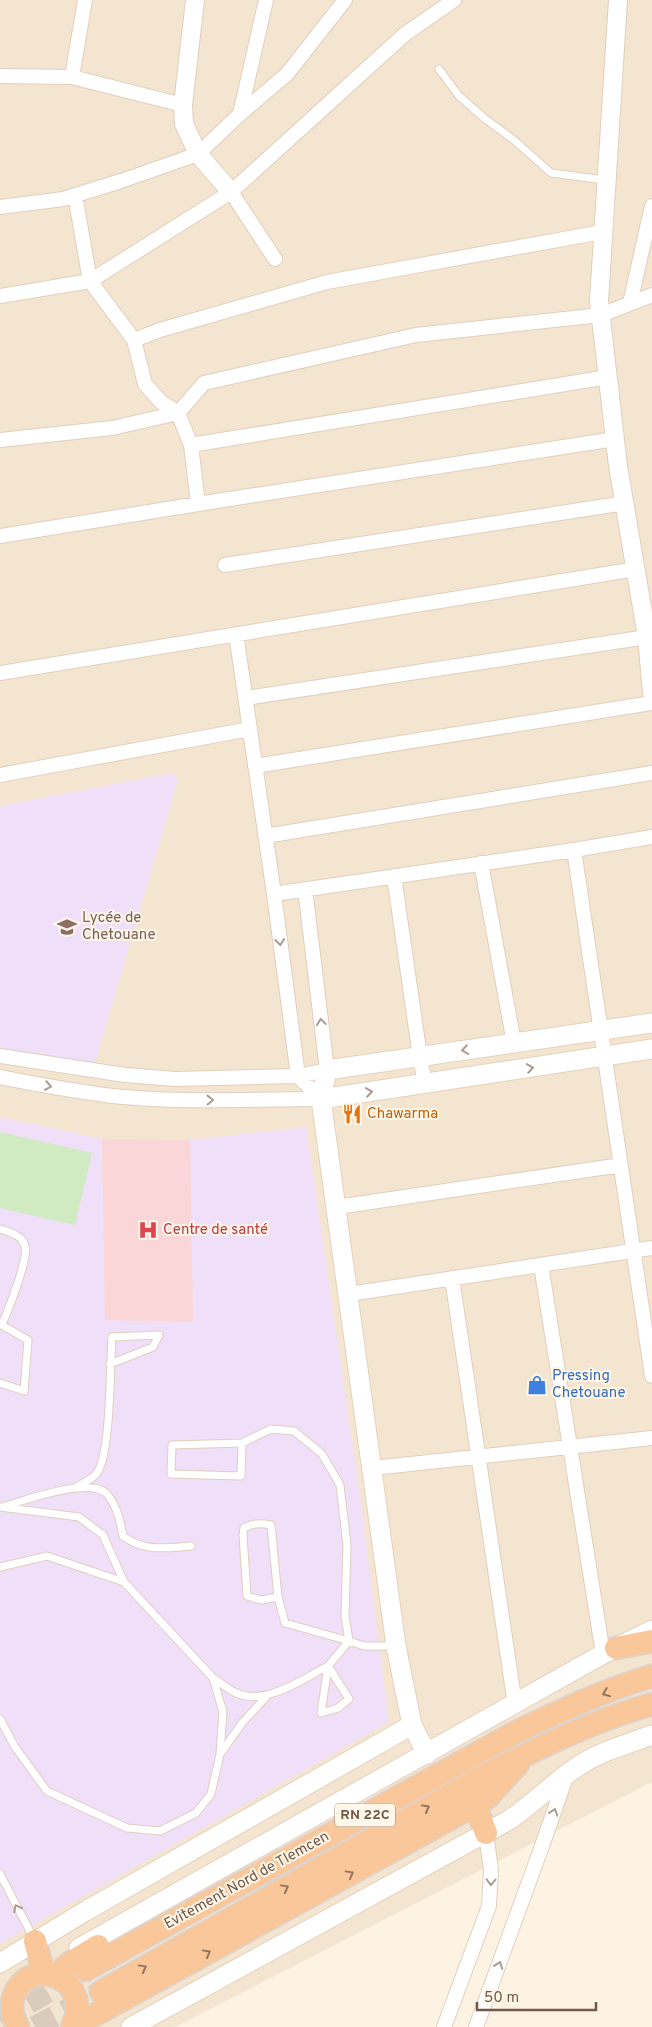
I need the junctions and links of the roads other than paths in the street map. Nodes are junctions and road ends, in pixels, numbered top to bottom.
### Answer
1 (85, 0) edge
2 (195, 0) edge
3 (266, 0) edge
4 (345, 0) edge
5 (618, 0) edge
6 (447, 2) edge
7 (439, 69) dead end
8 (0, 76) edge
9 (72, 77) junction
10 (183, 105) junction
11 (240, 114) junction
12 (198, 154) junction
13 (606, 180) junction
14 (231, 192) junction
15 (75, 195) junction
16 (652, 206) edge
17 (0, 207) edge
18 (602, 232) junction
19 (275, 260) dead end
20 (90, 281) junction
21 (652, 295) edge
22 (0, 296) edge
23 (630, 303) junction
24 (601, 314) junction
25 (134, 340) junction
26 (608, 377) junction
27 (178, 413) junction
28 (615, 439) junction
29 (0, 440) edge
30 (191, 444) junction
31 (625, 503) junction
32 (198, 504) junction
33 (0, 536) edge
34 (225, 565) dead end
35 (636, 569) junction
36 (236, 634) junction
37 (649, 646) edge
38 (0, 673) edge
39 (652, 693) edge
40 (246, 698) junction
41 (652, 703) edge
42 (250, 729) junction
43 (255, 766) junction
44 (652, 773) edge
45 (0, 775) edge
46 (266, 836) junction
47 (652, 837) edge
48 (574, 850) junction
49 (481, 863) junction
50 (394, 876) junction
51 (305, 889) junction
52 (274, 894) junction
53 (652, 1023) edge
54 (601, 1030) junction
55 (514, 1043) junction
56 (652, 1049) edge
57 (0, 1056) edge
58 (420, 1056) junction
59 (604, 1056) junction
60 (327, 1070) junction
61 (125, 1075) junction
62 (298, 1076) junction
63 (0, 1077) edge
64 (426, 1084) junction
65 (124, 1097) junction
66 (321, 1099) junction
67 (621, 1166) junction
68 (337, 1207) junction
69 (0, 1229) edge
70 (652, 1248) edge
71 (633, 1251) junction
72 (541, 1265) junction
73 (452, 1278) junction
74 (349, 1294) junction
75 (1, 1324) edge
76 (110, 1364) junction
77 (652, 1376) edge
78 (0, 1383) edge
79 (652, 1438) edge
80 (242, 1443) junction
81 (570, 1447) junction
82 (478, 1457) junction
83 (373, 1468) junction
84 (75, 1488) junction
85 (0, 1507) edge
86 (191, 1546) dead end
87 (0, 1567) edge
88 (124, 1582) junction
89 (278, 1597) junction
90 (652, 1630) edge
91 (349, 1641) junction
92 (652, 1641) edge
93 (396, 1646) junction
94 (610, 1651) junction
95 (328, 1666) junction
96 (652, 1676) edge
97 (213, 1678) junction
98 (266, 1697) junction
99 (652, 1704) edge
100 (515, 1705) junction
101 (0, 1719) edge
102 (412, 1725) junction
103 (652, 1735) edge
104 (527, 1753) junction
105 (220, 1754) junction
106 (427, 1754) junction
107 (461, 1762) junction
108 (567, 1774) junction
109 (475, 1805) junction
110 (486, 1833) junction
111 (0, 1874) edge
112 (35, 1942) junction
113 (0, 1963) edge
114 (85, 1970) tunnel mouth
115 (48, 1975) junction
116 (100, 1992) tunnel mouth
117 (6, 1997) edge
118 (18, 2027) edge
119 (72, 2027) edge
120 (130, 2027) edge
121 (444, 2027) edge
122 (476, 2027) edge

1 - 9 street
2 - 10 street
3 - 11 street
4 - 11 street
5 - 13 street
6 - 14 street
7 - 13 lane
8 - 9 street
9 - 10 street
10 - 12 street
11 - 12 street
12 - 14 street
12 - 15 street
13 - 18 street
14 - 19 street
14 - 20 street
15 - 17 street
15 - 20 street
16 - 23 street
18 - 24 street
18 - 25 street
20 - 22 street
20 - 25 street
21 - 23 street
23 - 24 street
24 - 26 street
24 - 27 street
25 - 27 street
26 - 28 street
26 - 30 street
27 - 29 street
27 - 30 street
28 - 31 street
28 - 32 street
30 - 32 street
31 - 34 street
31 - 35 street
32 - 33 street
35 - 36 street
35 - 37 street
36 - 38 street
36 - 40 street
37 - 39 street
37 - 40 street
40 - 42 street
41 - 43 street
42 - 43 street
42 - 45 street
43 - 46 street
44 - 46 street
46 - 52 street
47 - 48 street
48 - 49 street
48 - 54 street
49 - 50 street
49 - 55 street
50 - 51 street
50 - 58 street
51 - 52 street
60 -> 51 street
52 -> 62 street
53 - 54 main road
54 - 55 main road
54 - 59 street
55 -> 58 main road
56 - 59 main road
57 - 61 street
58 - 60 main road
58 - 64 street
64 -> 59 main road
59 - 67 street
60 - 62 street
60 - 66 main road
61 - 62 street
61 - 65 street
62 - 66 street
63 -> 65 street
66 -> 64 main road
65 -> 66 street
66 - 68 main road
67 - 68 street
67 - 71 street
68 - 74 main road
69 - 75 lane
70 - 71 street
71 - 72 street
71 - 77 street
72 - 73 street
72 - 81 street
73 - 74 street
73 - 82 street
74 - 83 main road
75 - 78 lane
76 - 76 lane
76 - 84 lane
79 - 81 street
80 - 80 lane
80 - 91 lane
81 - 82 street
81 - 94 street
82 - 83 street
82 - 100 street
83 - 93 main road
84 - 85 lane
84 - 86 lane
85 - 88 lane
87 - 88 lane
88 - 97 lane
89 - 89 lane
89 - 91 lane
90 - 94 main road
91 - 93 lane
91 - 95 lane
92 - 94 highway
93 - 102 main road
94 - 100 main road
95 - 95 lane
95 - 98 lane
96 -> 107 highway, Evitement Nord de Tlemcen / RN 22C
97 - 98 lane
97 - 105 lane
98 - 105 lane
99 - 104 highway, Evitement Nord de Tlemcen / RN 22C
100 - 106 main road
101 - 105 lane
102 - 106 main road
102 - 112 main road
103 - 108 main road
104 - 109 highway
116 -> 104 highway, Evitement Nord de Tlemcen / RN 22C
106 - 115 main road
107 - 114 highway, Evitement Nord de Tlemcen / RN 22C
107 - 115 highway
108 - 110 main road
122 -> 108 street
109 - 110 highway
119 -> 109 highway
110 - 120 main road
110 -> 121 street
112 -> 111 lane
112 - 113 main road
112 - 115 highway
115 - 117 highway
115 - 119 highway
117 - 118 highway

